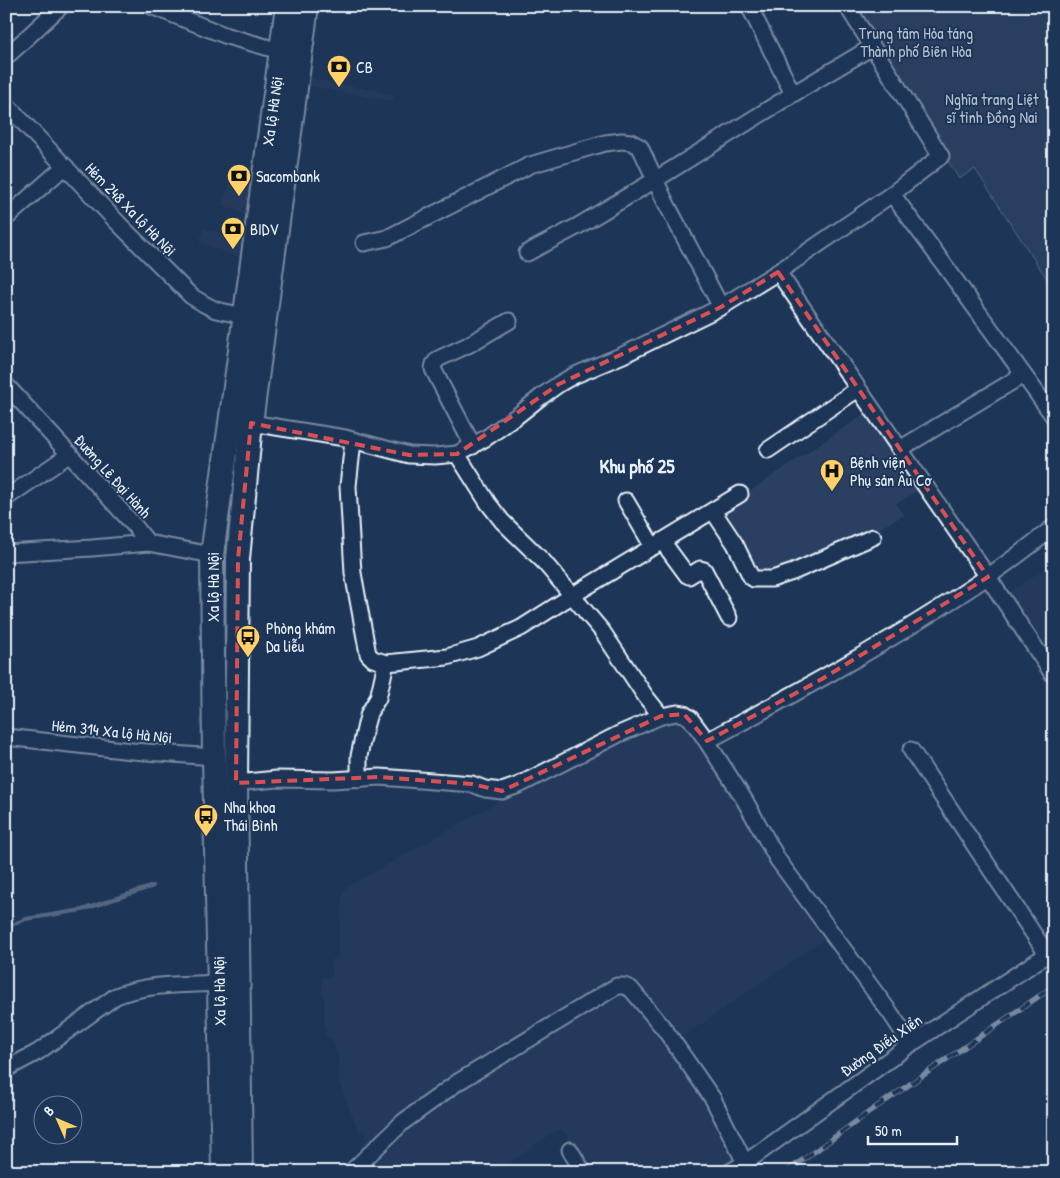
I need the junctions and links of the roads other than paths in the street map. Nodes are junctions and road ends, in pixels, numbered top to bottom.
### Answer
1 (61, 6) edge
2 (151, 6) edge
3 (749, 6) edge
4 (847, 6) edge
5 (296, 8) edge
6 (872, 47) junction
7 (290, 53) junction
8 (6, 57) edge
9 (793, 94) junction
10 (6, 104) edge
11 (66, 167) junction
12 (655, 180) junction
13 (892, 194) junction
14 (6, 218) edge
15 (364, 243) dead end
16 (527, 253) dead end
17 (778, 272) junction
18 (721, 307) junction
19 (244, 316) junction
20 (509, 321) dead end
21 (1023, 375) junction
22 (6, 385) edge
23 (858, 389) junction
24 (1054, 417) edge
25 (251, 423) junction
26 (354, 441) junction
27 (473, 446) junction
28 (900, 449) junction
29 (768, 450) dead end
30 (70, 454) junction
31 (458, 454) junction
32 (740, 494) dead end
33 (6, 498) edge
34 (626, 501) dead end
35 (713, 510) junction
36 (1054, 527) edge
37 (873, 537) dead end
38 (148, 543) junction
39 (658, 544) junction
40 (6, 553) edge
41 (212, 555) junction
42 (988, 577) junction
43 (573, 595) junction
44 (729, 618) dead end
45 (386, 663) junction
46 (1054, 676) edge
47 (661, 716) junction
48 (6, 737) edge
49 (707, 741) junction
50 (912, 750) dead end
51 (214, 757) junction
52 (360, 779) junction
53 (236, 783) junction
54 (1051, 952) edge
55 (219, 983) junction
56 (911, 1044) junction
57 (6, 1068) edge
58 (570, 1150) dead end
59 (745, 1163) junction
60 (223, 1172) edge
61 (241, 1172) edge
62 (351, 1172) edge
63 (583, 1172) edge
64 (730, 1172) edge

1 - 8 street
2 - 7 street
3 - 9 street
4 - 6 street
5 - 7 highway, Xa lộ Hà Nội
6 - 9 street
6 - 13 street
7 - 19 highway, Xa lộ Hà Nội
7 - 25 highway, Xa lộ Hà Nội
9 - 12 street
10 - 11 street, Hẻm 248 Xa lộ Hà Nội
11 - 14 street
11 - 19 street, Hẻm 248 Xa lộ Hà Nội
12 - 15 street
12 - 16 street
12 - 18 street
13 - 17 street
13 - 21 street
17 - 18 street
17 - 23 street
18 - 27 street
19 - 41 highway, Xa lộ Hà Nội
20 - 27 street
21 - 24 street
21 - 28 street
22 - 30 street, Đường Lê Đại Hành
23 - 28 street
23 - 29 street
25 - 26 street
25 - 53 highway, Xa lộ Hà Nội
26 - 31 street
26 - 45 street
27 - 31 street
28 - 42 street
30 - 33 street
30 - 38 street, Đường Lê Đại Hành
31 - 43 street
32 - 35 street
34 - 39 street
35 - 37 street
35 - 39 street
36 - 42 street
38 - 40 street
38 - 41 street, Đường Lê Đại Hành
39 - 43 street
39 - 44 street
41 - 51 highway, Xa lộ Hà Nội
42 - 46 street
42 - 49 street
43 - 45 street
43 - 47 street
45 - 52 street
47 - 49 street
47 - 52 street
48 - 51 street, Hẻm 314 Xa lộ Hà Nội
49 - 56 street
50 - 54 street
51 - 55 highway, Xa lộ Hà Nội
52 - 53 street
53 - 61 highway, Xa lộ Hà Nội
54 - 56 street, Đường Điểu Xiển
55 - 57 street
55 - 60 highway, Xa lộ Hà Nội
56 - 59 street, Đường Điểu Xiển
58 - 63 street
59 - 62 street
59 - 64 street, Đường Điểu Xiển

